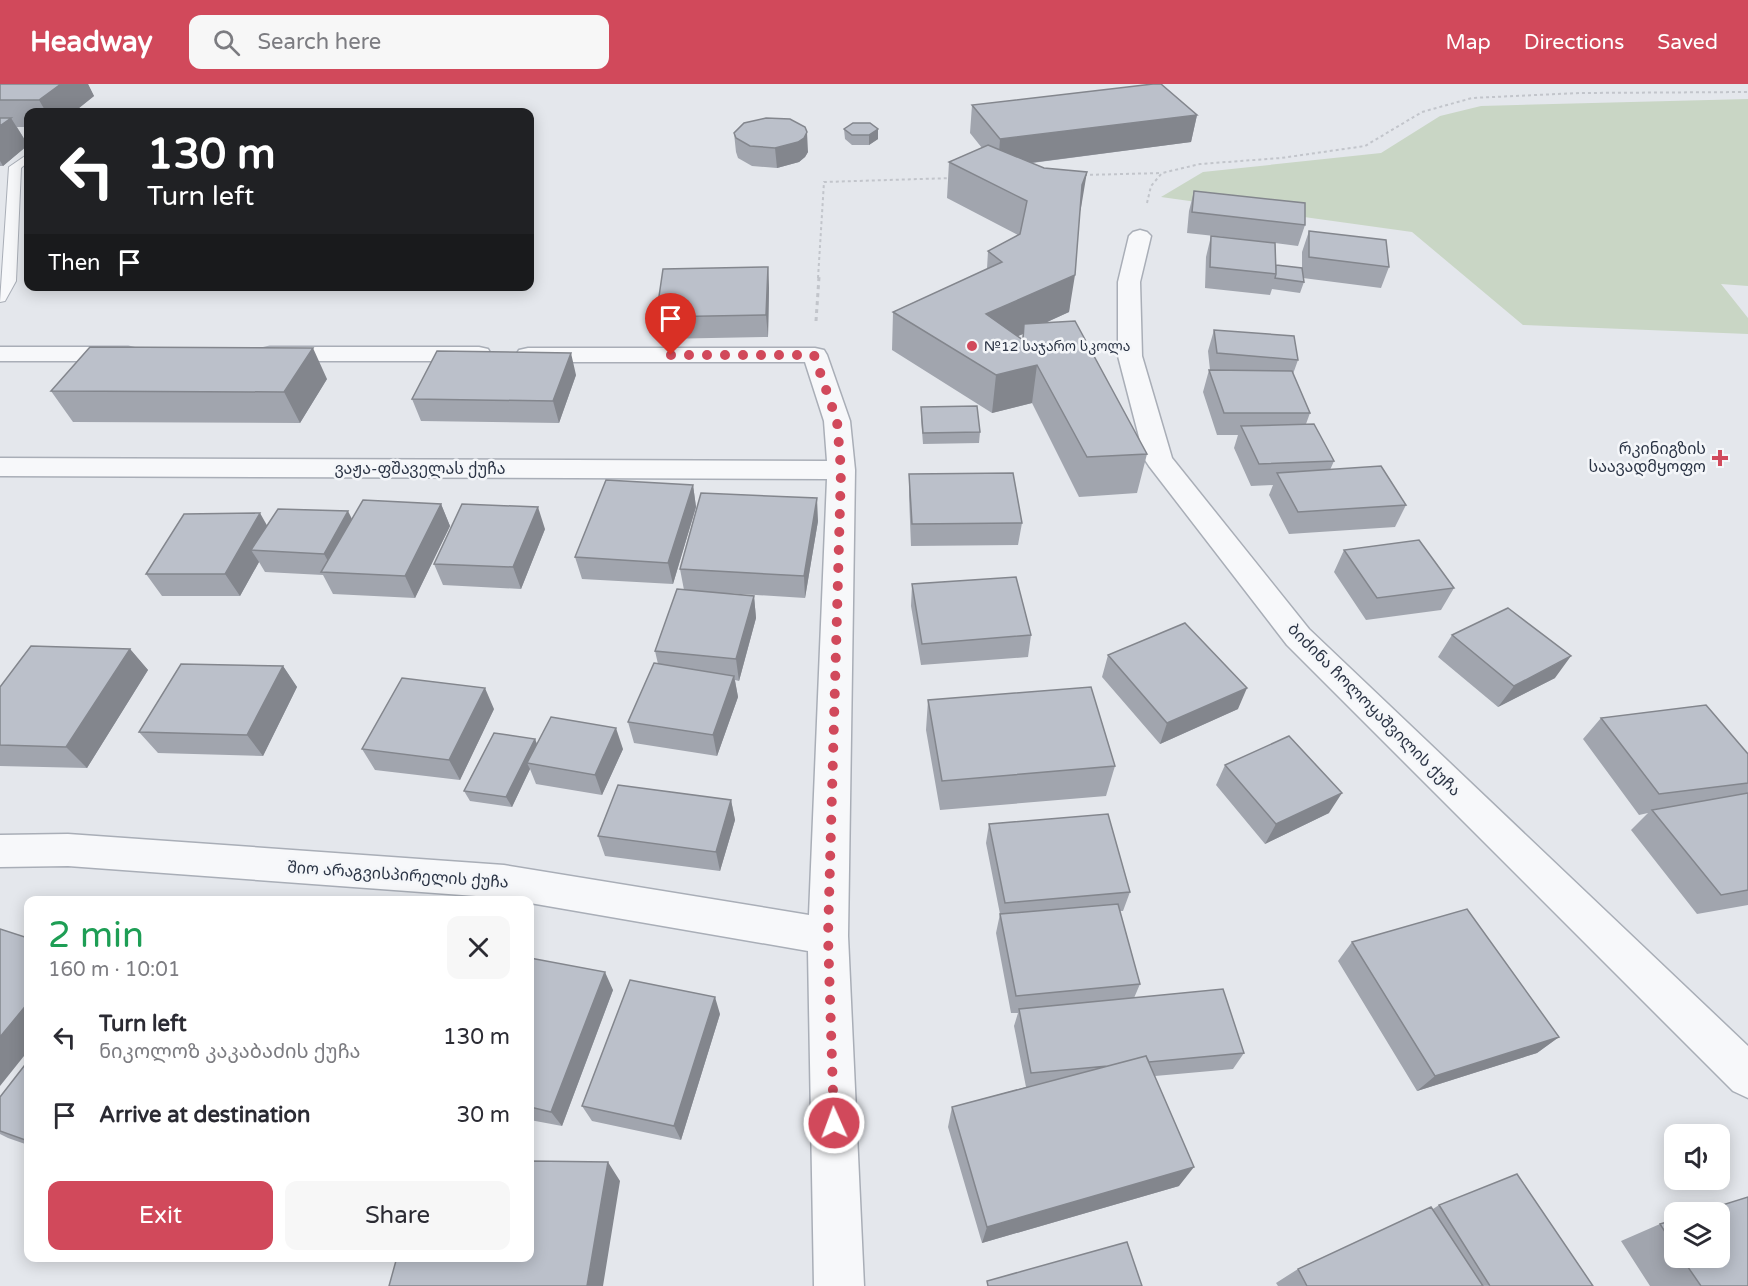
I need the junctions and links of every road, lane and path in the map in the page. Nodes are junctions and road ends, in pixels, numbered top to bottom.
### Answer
1 (1748, 92) edge
2 (24, 160) edge
3 (1162, 173) junction
4 (1081, 175) edge
5 (953, 178) edge
6 (1140, 237) joint
7 (0, 298) edge
8 (0, 354) edge
9 (156, 354) edge
10 (252, 354) edge
11 (814, 355) junction
12 (0, 467) edge
13 (841, 470) junction
14 (0, 851) edge
15 (828, 936) junction
16 (1748, 1076) edge
17 (839, 1286) edge

1 - 3 path
2 - 7 lane
3 - 4 path
3 - 6 path
5 - 11 path
6 - 16 street, ბიძინა ჩოლოყაშვილის ქუჩა
8 - 9 street
10 - 11 street
11 - 13 street
12 - 13 street, ვაჟა-ფშაველას ქუჩა
13 - 15 street
14 - 15 street, შიო არაგვისპირელის ქუჩა
15 - 17 street

